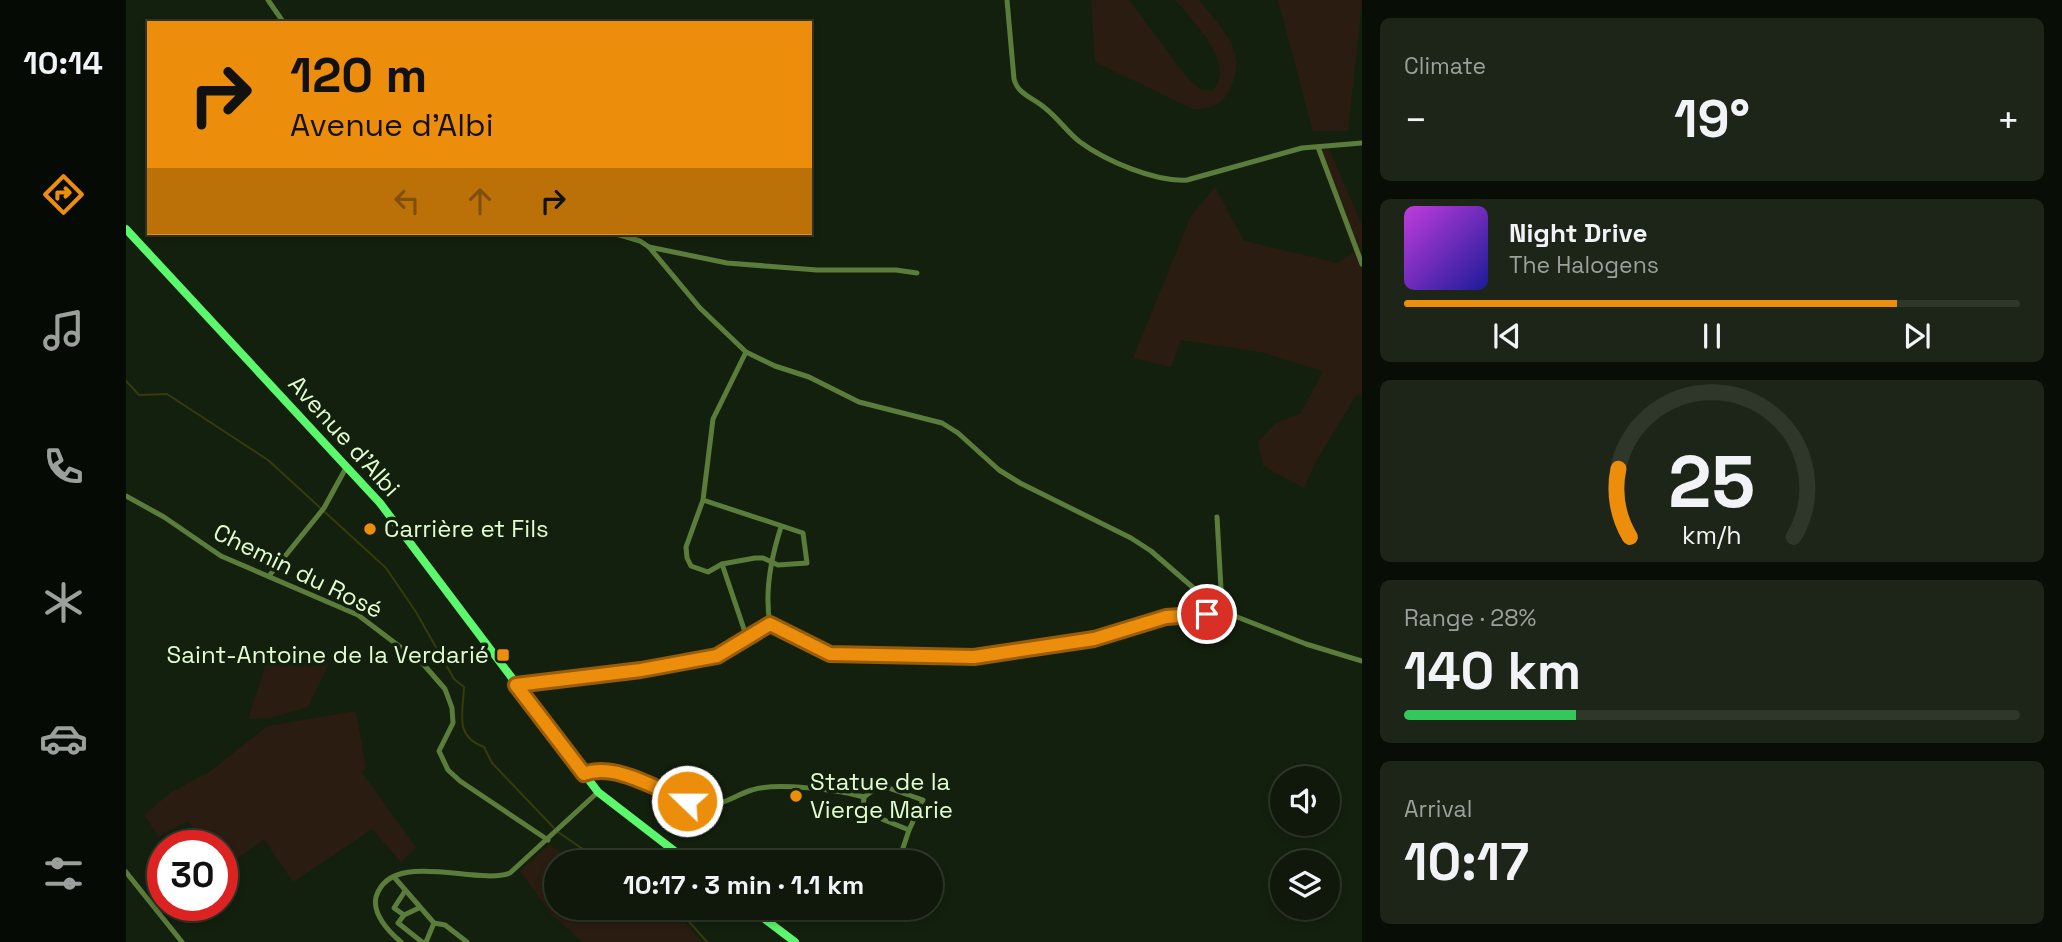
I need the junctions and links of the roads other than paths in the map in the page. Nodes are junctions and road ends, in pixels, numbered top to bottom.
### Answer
1 (268, 0) edge
2 (1007, 0) edge
3 (283, 21) edge
4 (1362, 143) edge
5 (1318, 147) junction
6 (126, 229) edge
7 (620, 235) edge
8 (649, 247) junction
9 (1362, 264) edge
10 (917, 273) dead end
11 (746, 352) junction
12 (347, 466) junction
13 (126, 496) edge
14 (704, 499) junction
15 (1217, 517) dead end
16 (781, 527) junction
17 (770, 561) junction
18 (722, 564) junction
19 (269, 576) junction
20 (1211, 601) junction
21 (1233, 615) junction
22 (770, 624) junction
23 (747, 638) junction
24 (1362, 661) edge
25 (516, 685) junction
26 (584, 774) junction
27 (598, 792) junction
28 (864, 797) junction
29 (909, 830) junction
30 (548, 840) junction
31 (673, 850) edge
32 (902, 850) edge
33 (126, 872) edge
34 (394, 877) junction
35 (405, 891) junction
36 (419, 908) junction
37 (404, 915) junction
38 (766, 920) edge
39 (434, 923) junction
40 (458, 935) junction
41 (427, 941) edge
42 (182, 942) edge
43 (401, 942) edge
44 (453, 942) edge
45 (467, 942) edge
46 (795, 942) edge

1 - 3 street
2 - 5 street
4 - 5 street
5 - 9 street
6 - 12 main road, Avenue d'Albi
7 - 8 street
8 - 10 street
8 - 11 street
11 - 14 street
11 - 20 street
12 - 19 street
12 - 25 main road, Avenue d'Albi
13 - 19 street, Chemin du Rosé
14 - 16 street
14 - 18 street
15 - 20 street
16 - 17 street
16 - 17 street
17 - 18 street
17 - 22 street
18 - 23 street
19 - 30 street, Chemin du Rosé
20 - 21 street
21 - 22 street
21 - 24 street
22 - 23 street
23 - 25 street
25 - 26 main road, Avenue d'Albi
26 - 27 main road, Avenue d'Albi
26 - 28 street
27 - 30 street
27 - 31 main road, Avenue d'Albi
28 - 29 street
28 - 29 street
29 - 32 street
30 - 34 street
33 - 42 street
34 - 35 street
34 - 43 street
35 - 36 street
35 - 37 street
36 - 37 street
36 - 39 street
37 - 41 street
38 - 46 main road
39 - 40 street
39 - 41 street
40 - 44 street
40 - 45 street

